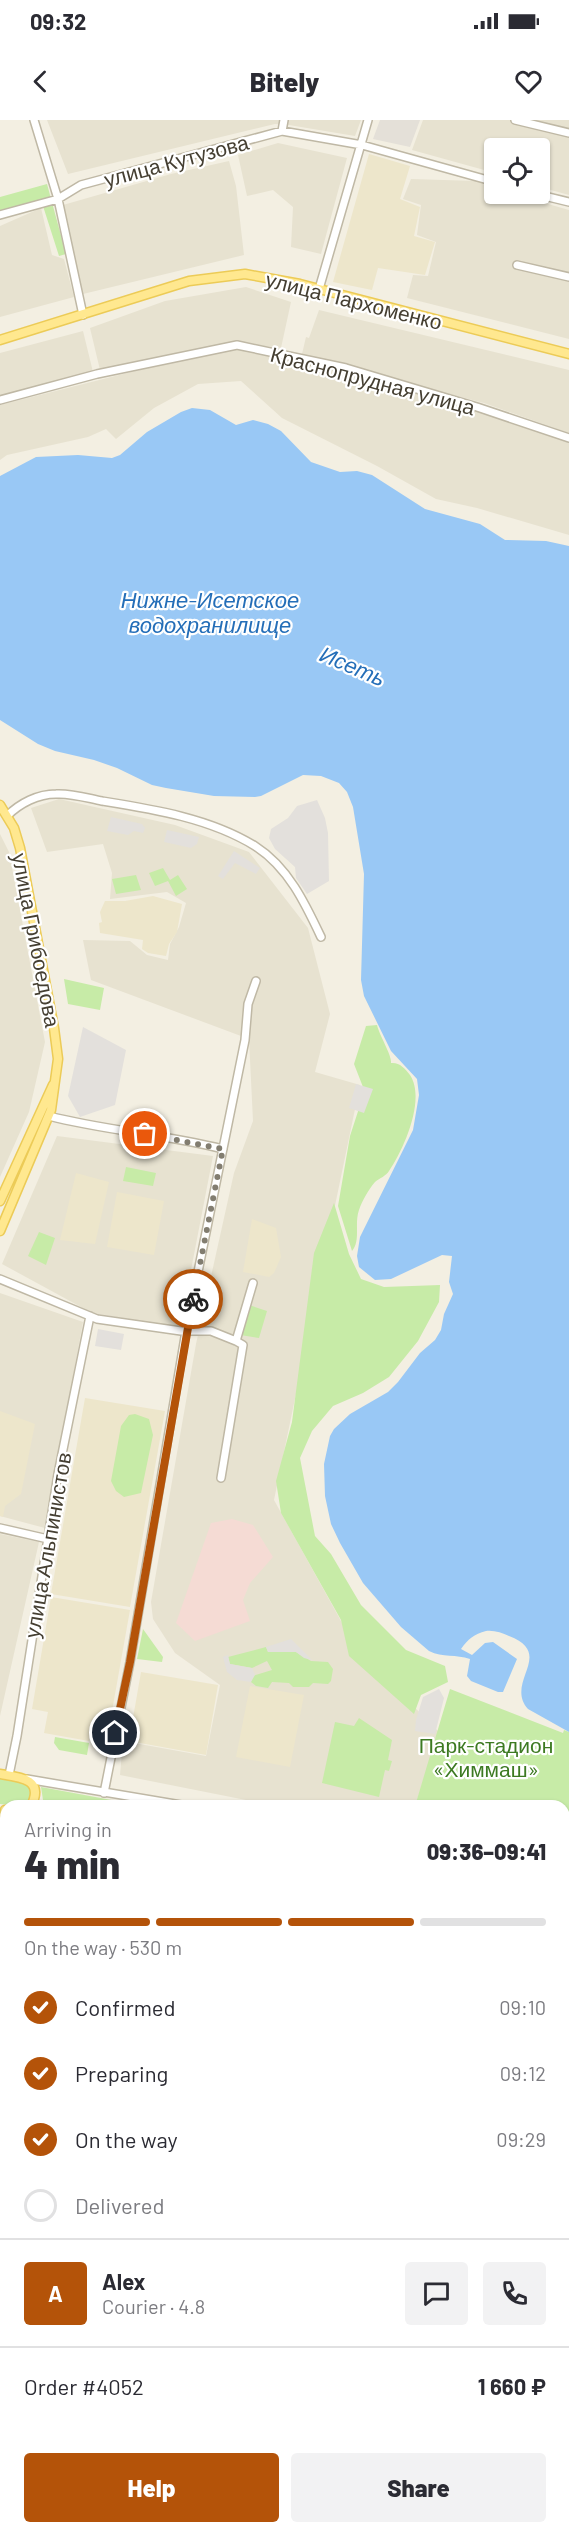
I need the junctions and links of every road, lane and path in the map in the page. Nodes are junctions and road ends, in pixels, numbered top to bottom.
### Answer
1 (34, 120) edge
2 (284, 120) edge
3 (368, 120) edge
4 (515, 120) edge
5 (282, 131) junction
6 (569, 134) edge
7 (362, 145) junction
8 (484, 179) edge
9 (550, 197) edge
10 (58, 199) junction
11 (569, 202) edge
12 (0, 215) edge
13 (517, 265) dead end
14 (569, 277) edge
15 (319, 289) junction
16 (83, 315) junction
17 (0, 340) edge
18 (569, 354) edge
19 (0, 400) edge
20 (569, 438) edge
21 (0, 805) edge
22 (7, 816) junction
23 (321, 937) dead end
24 (256, 981) dead end
25 (56, 1079) junction
26 (49, 1116) junction
27 (223, 1149) junction
28 (0, 1201) edge
29 (0, 1231) edge
30 (0, 1278) edge
31 (254, 1283) dead end
32 (90, 1316) junction
33 (186, 1331) junction
34 (236, 1341) junction
35 (221, 1478) dead end
36 (0, 1528) edge
37 (48, 1539) junction
38 (4, 1774) edge
39 (26, 1779) junction
40 (104, 1793) junction
41 (34, 1800) edge
42 (149, 1800) edge

1 - 10 street
2 - 5 street
3 - 7 street
4 - 6 street
5 - 7 street, улица Кутузова
5 - 10 street, улица Кутузова
7 - 8 street, улица Кутузова
7 - 15 street
9 - 11 street
10 - 12 street, улица Кутузова
10 - 16 street
13 - 14 street
15 - 16 main road, улица Пархоменко
15 - 18 main road, улица Пархоменко
16 - 17 main road, улица Пархоменко
19 - 20 street, Краснопрудная улица
21 - 22 main road, улица Грибоедова
22 - 23 street
22 - 25 main road, улица Грибоедова
24 - 27 street
25 - 26 main road, улица Грибоедова
25 - 28 main road, улица Грибоедова
26 - 27 street
26 - 29 main road, улица Грибоедова
27 - 33 street
30 - 32 street
31 - 34 street
32 - 33 street
32 - 37 street, улица Альпинистов
33 - 34 street
33 - 40 street
34 - 35 street
36 - 37 street
37 - 38 street, улица Альпинистов
38 - 39 main road
39 - 40 street
39 - 41 main road
40 - 42 street

